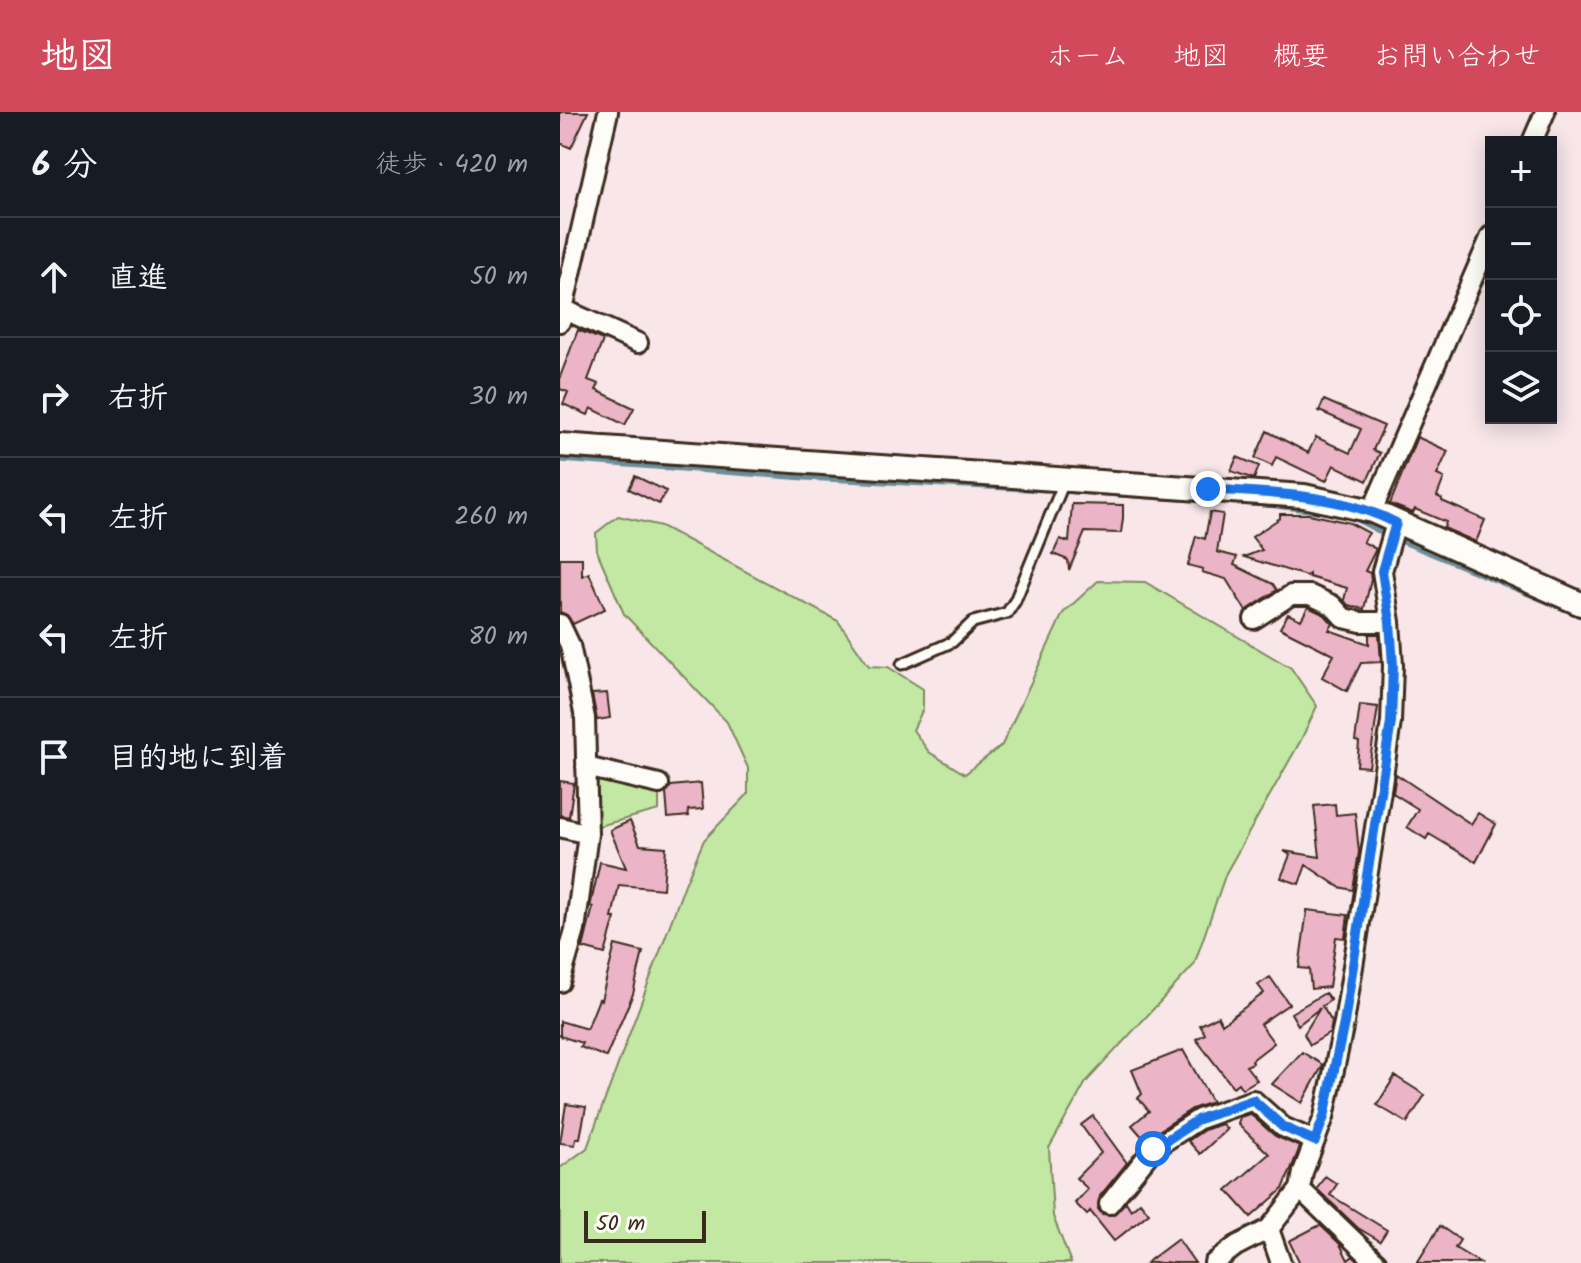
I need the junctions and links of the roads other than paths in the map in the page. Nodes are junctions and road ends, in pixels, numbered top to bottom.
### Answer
1 (608, 112) edge
2 (1545, 112) edge
3 (1535, 136) edge
4 (1485, 250) edge
5 (561, 316) edge
6 (638, 343) dead end
7 (560, 445) edge
8 (1065, 479) junction
9 (1372, 511) junction
10 (1396, 523) junction
11 (1581, 604) edge
12 (1254, 619) dead end
13 (1390, 622) junction
14 (560, 624) edge
15 (567, 662) edge
16 (902, 664) dead end
17 (586, 767) junction
18 (659, 784) dead end
19 (560, 827) edge
20 (588, 834) junction
21 (567, 928) edge
22 (560, 982) edge
23 (1315, 1141) junction
24 (1300, 1189) junction
25 (1109, 1204) dead end
26 (1269, 1229) junction
27 (1214, 1263) edge
28 (1281, 1263) edge
29 (1377, 1263) edge

1 - 5 street
2 - 3 street
4 - 9 street
5 - 6 street
7 - 8 street
8 - 9 street
8 - 16 lane
9 - 10 street
10 - 11 street
10 - 13 street
12 - 13 street
13 - 23 street
14 - 15 street
15 - 17 street
17 - 18 street
17 - 20 street
19 - 20 street
20 - 21 street
21 - 22 street
23 - 24 street
23 - 25 street
24 - 26 street
24 - 29 street
26 - 27 street
26 - 28 street

